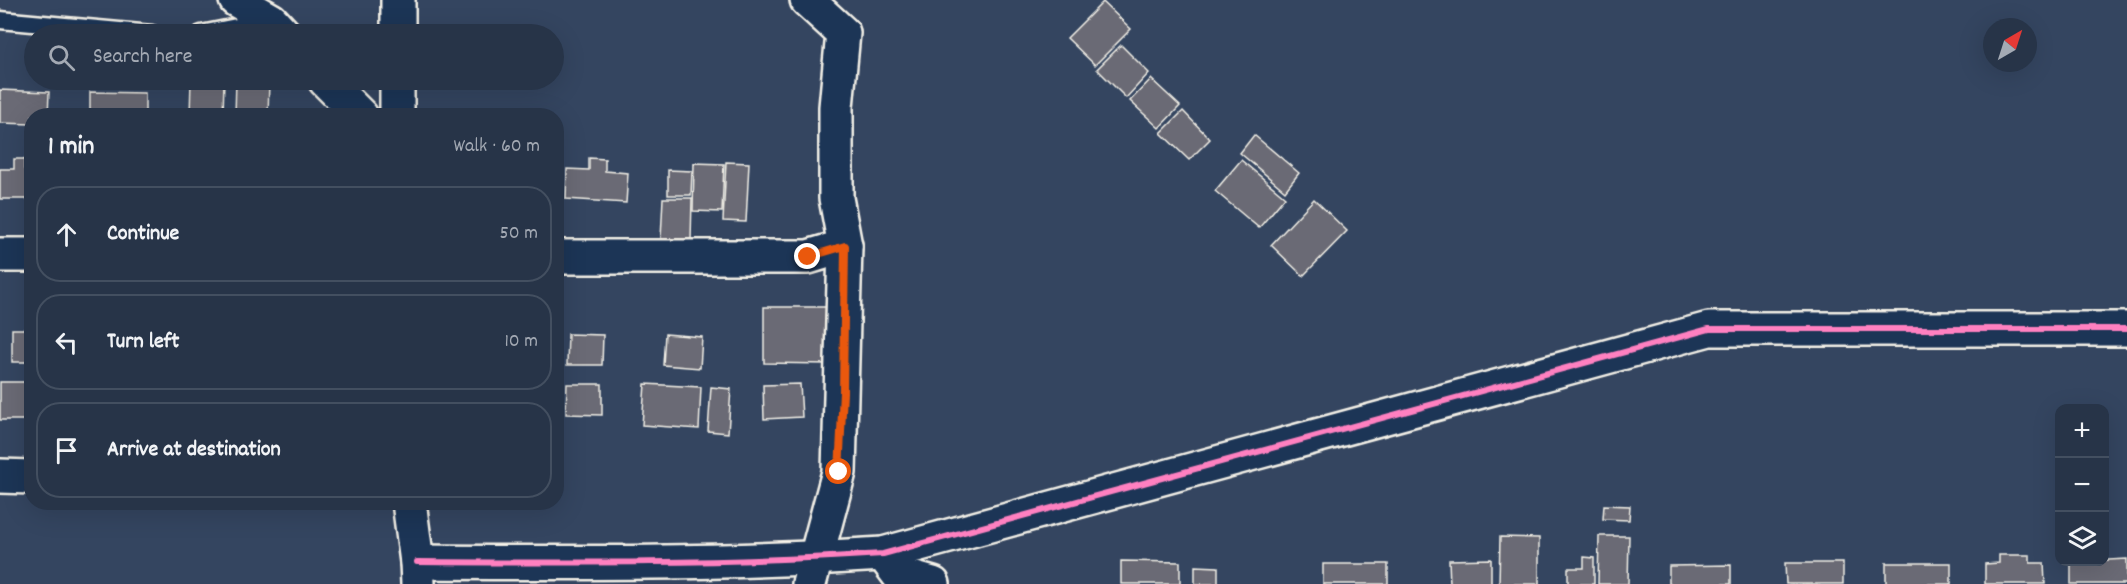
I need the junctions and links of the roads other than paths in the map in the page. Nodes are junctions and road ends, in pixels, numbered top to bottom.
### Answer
1 (236, 0) edge
2 (398, 0) edge
3 (807, 0) edge
4 (0, 20) edge
5 (43, 24) edge
6 (272, 24) edge
7 (398, 24) edge
8 (335, 90) edge
9 (397, 90) edge
10 (353, 108) edge
11 (397, 108) edge
12 (845, 246) junction
13 (0, 255) edge
14 (24, 255) edge
15 (564, 257) edge
16 (2127, 329) edge
17 (0, 476) edge
18 (24, 477) edge
19 (410, 510) edge
20 (883, 554) junction
21 (812, 571) edge
22 (417, 573) edge
23 (933, 584) edge

1 - 6 street
2 - 7 street
3 - 12 street
4 - 5 lane
8 - 10 street
9 - 11 street
12 - 15 street
12 - 21 street
13 - 14 street
16 - 20 street
17 - 18 street
19 - 22 street
20 - 21 street
20 - 23 street
21 - 22 street

